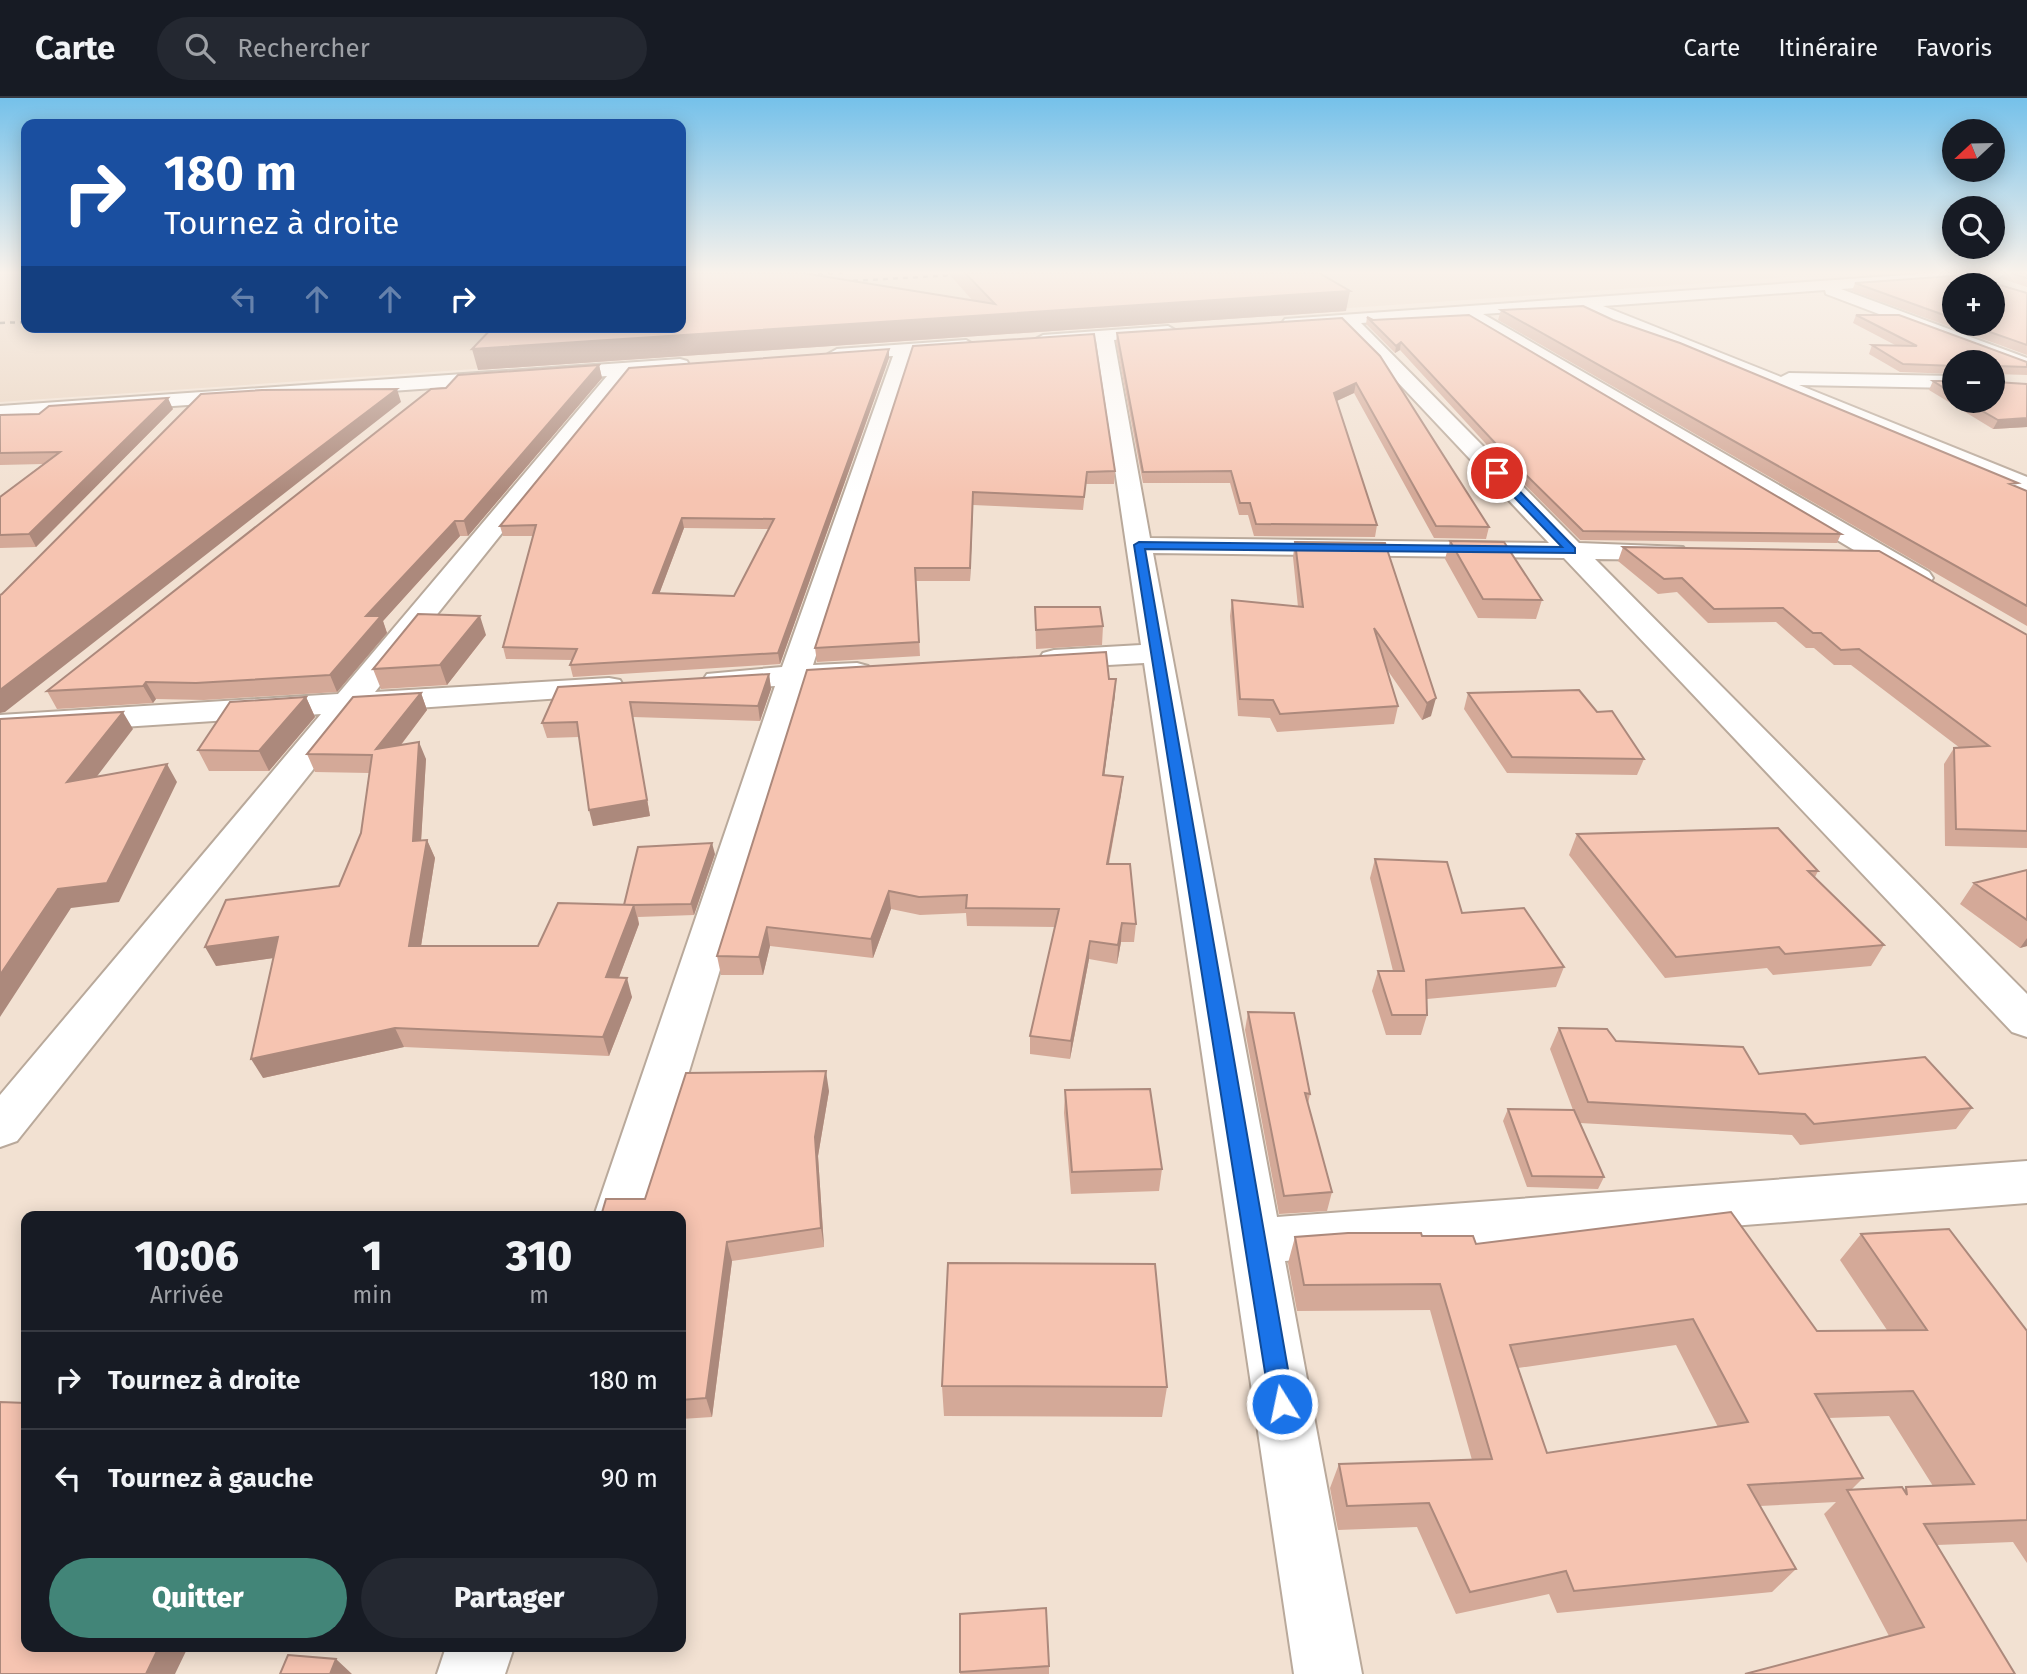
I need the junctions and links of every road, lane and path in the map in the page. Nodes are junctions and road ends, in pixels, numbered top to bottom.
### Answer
1 (950, 347) edge
2 (1106, 347) edge
3 (1374, 347) edge
4 (1526, 347) edge
5 (1689, 347) edge
6 (1980, 347) edge
7 (904, 350) junction
8 (824, 355) edge
9 (704, 363) edge
10 (2027, 364) edge
11 (624, 369) junction
12 (1767, 378) junction
13 (445, 381) junction
14 (1942, 383) edge
15 (200, 398) junction
16 (413, 407) edge
17 (0, 412) edge
18 (171, 428) edge
19 (2027, 485) edge
20 (1139, 545) junction
21 (1572, 550) junction
22 (1698, 552) edge
23 (1823, 553) edge
24 (1879, 554) junction
25 (1936, 587) edge
26 (1157, 653) junction
27 (1031, 661) edge
28 (892, 670) edge
29 (794, 676) junction
30 (686, 682) edge
31 (631, 686) edge
32 (46, 699) edge
33 (347, 704) junction
34 (7, 725) edge
35 (2027, 1021) edge
36 (0, 1128) edge
37 (2027, 1182) edge
38 (621, 1211) edge
39 (1255, 1241) junction
40 (478, 1652) edge
41 (471, 1674) edge
42 (1328, 1674) edge

1 - 7 street
2 - 20 street
3 - 21 street
4 - 24 street
5 - 12 street
6 - 10 street
7 - 8 street
7 - 29 street
9 - 11 street
11 - 13 street
11 - 33 street
12 - 14 street
12 - 19 street
13 - 15 street
13 - 16 street
15 - 17 street
15 - 18 street
20 - 21 street
20 - 26 street
21 - 22 street
21 - 35 street
23 - 24 street
24 - 25 street
26 - 27 street
26 - 39 street
28 - 29 street
29 - 30 street
29 - 38 street
31 - 33 street
32 - 34 street
33 - 34 street
33 - 36 street
37 - 39 street
39 - 42 street
40 - 41 street

